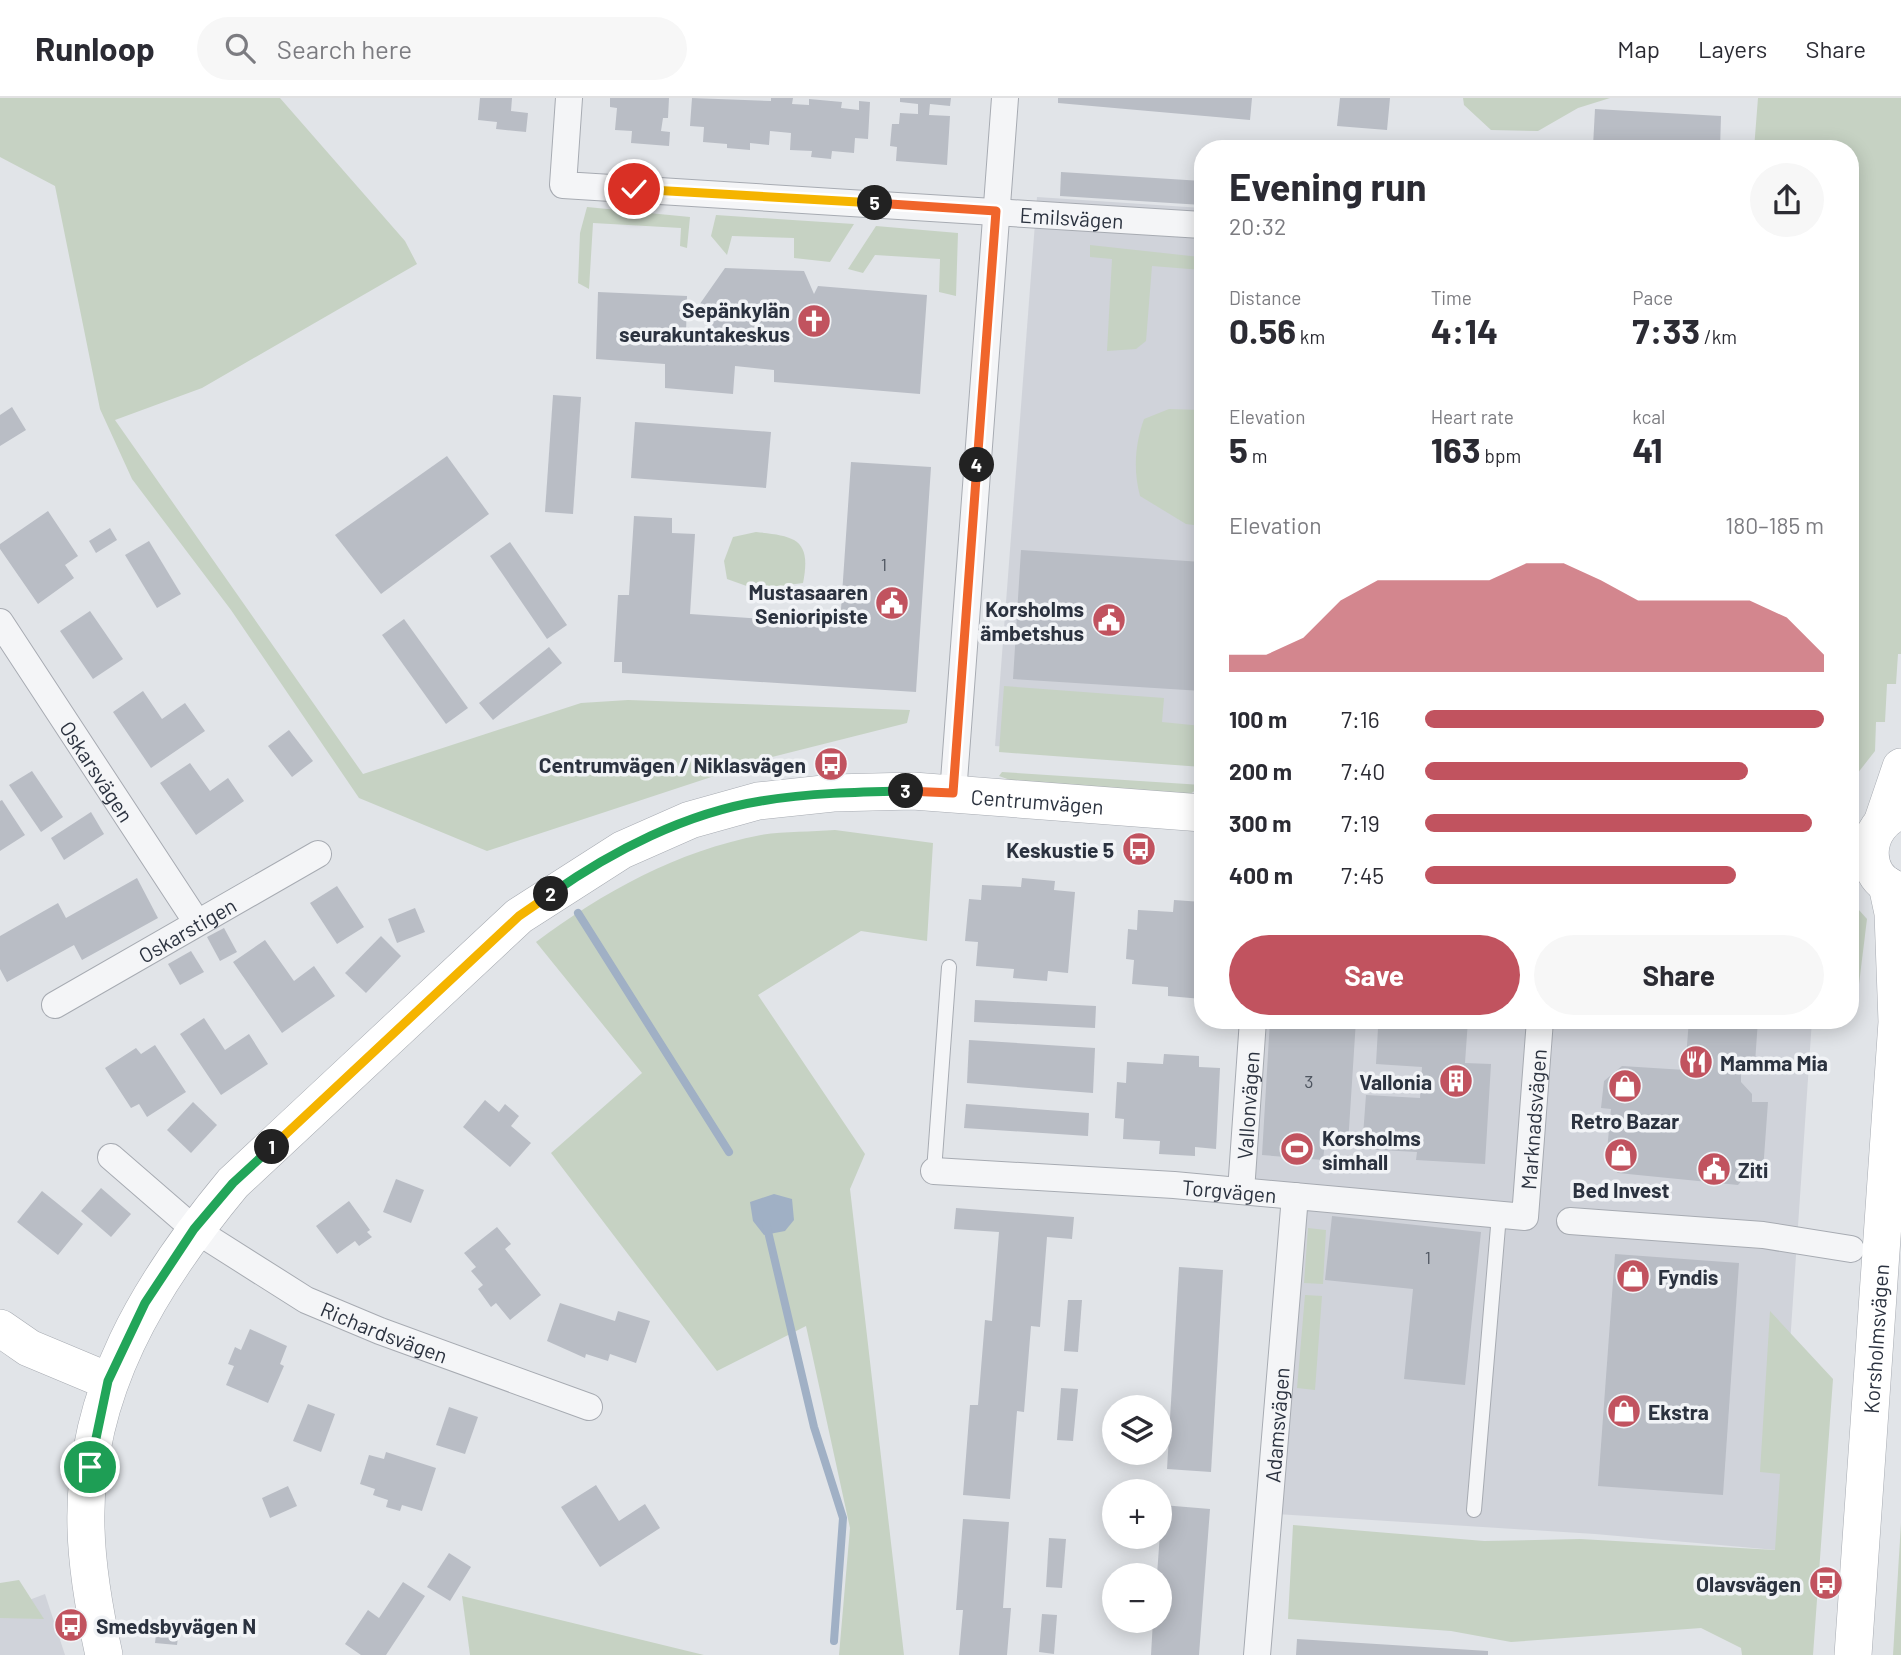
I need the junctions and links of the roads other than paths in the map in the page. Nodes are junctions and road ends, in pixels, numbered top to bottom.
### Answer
1 (569, 98) edge
2 (1004, 98) edge
3 (996, 211) junction
4 (1194, 224) edge
5 (0, 622) edge
6 (1901, 767) edge
7 (953, 793) junction
8 (1194, 812) edge
9 (1878, 824) edge
10 (318, 854) dead end
11 (1879, 882) edge
12 (197, 921) junction
13 (949, 967) dead end
14 (55, 1004) dead end
15 (1899, 1015) edge
16 (1252, 1029) edge
17 (1539, 1029) edge
18 (111, 1157) dead end
19 (934, 1171) joint
20 (1241, 1191) junction
21 (1295, 1196) junction
22 (1499, 1215) junction
23 (1525, 1217) joint
24 (1570, 1221) dead end
25 (194, 1229) junction
26 (1851, 1249) dead end
27 (0, 1328) edge
28 (108, 1381) junction
29 (589, 1407) dead end
30 (1474, 1510) dead end
31 (104, 1655) edge
32 (1257, 1655) edge
33 (1853, 1655) edge

1 - 3 street, Emilsvägen
2 - 3 street
3 - 4 street, Emilsvägen
3 - 7 street
5 - 12 street, Oskarsvägen
6 - 9 main road
7 - 8 main road, Centrumvägen
7 - 25 main road, Centrumvägen
9 - 11 main road, Korsholmsvägen
10 - 12 street, Oskarstigen
11 - 15 main road, Korsholmsvägen
12 - 14 street, Oskarstigen
13 - 19 lane
15 - 33 main road, Korsholmsvägen
16 - 20 street, Vallonvägen
17 - 23 street, Marknadsvägen
18 - 25 street
19 - 20 street, Torgvägen
20 - 21 street, Torgvägen
21 - 22 street, Torgvägen
21 - 32 street, Adamsvägen
22 - 23 street, Torgvägen
22 - 30 lane
24 - 26 street
25 - 28 main road, Centrumvägen
25 - 29 street, Richardsvägen
27 - 28 main road
28 - 31 main road, Centrumvägen

